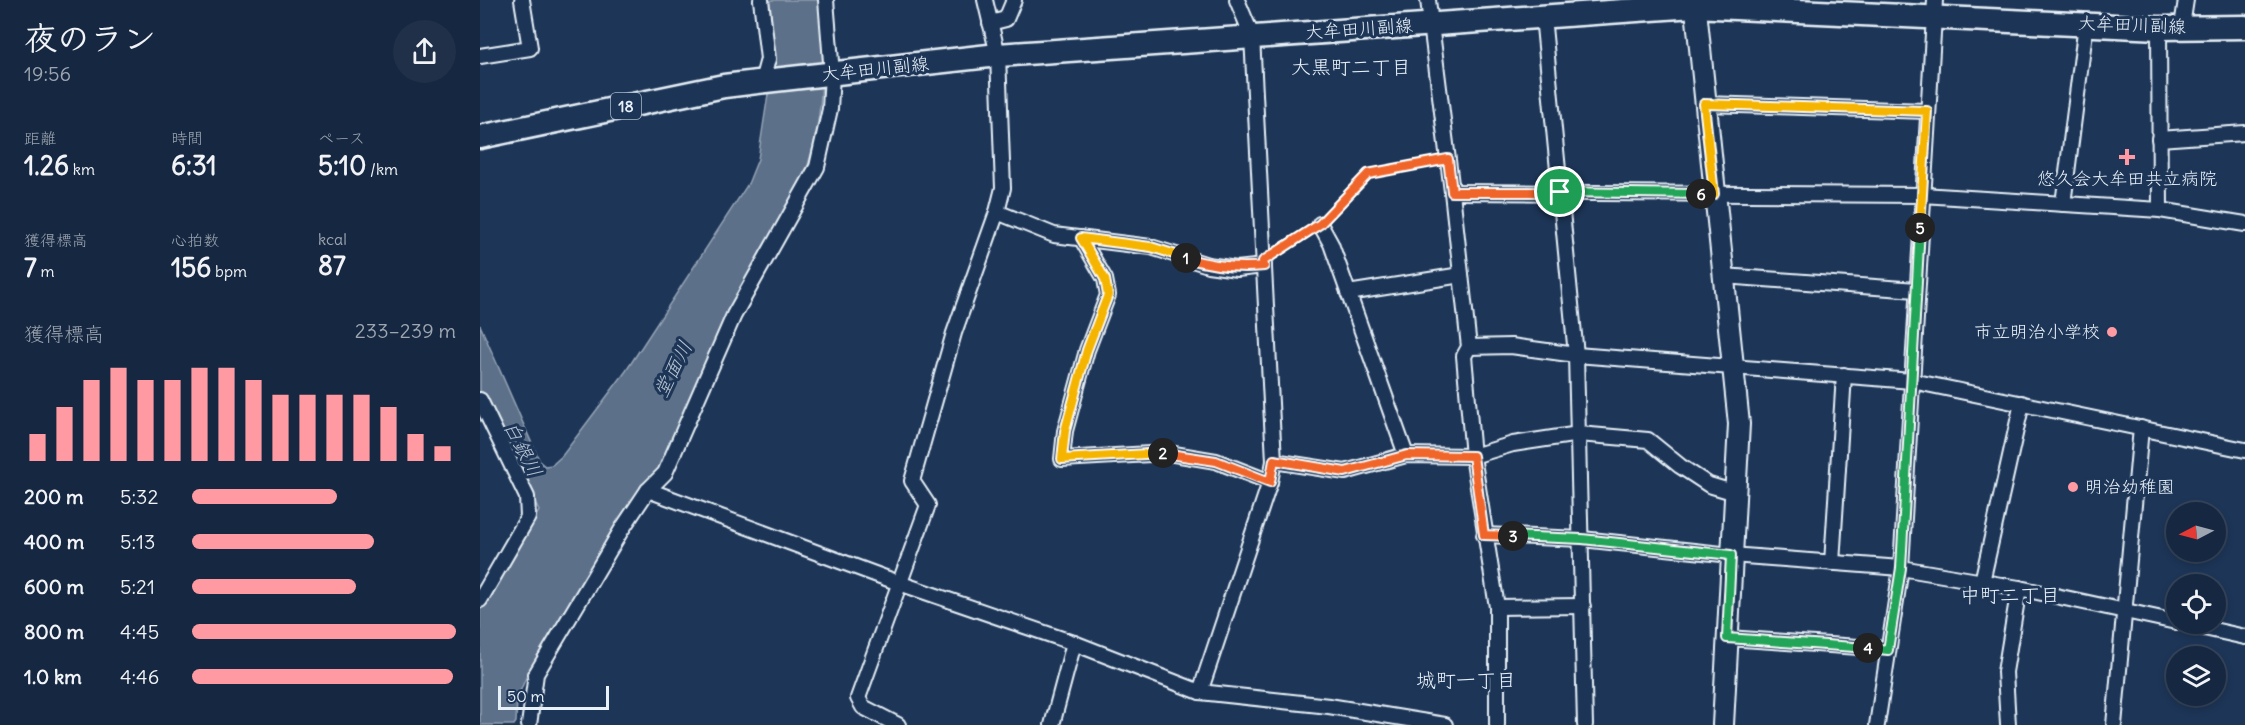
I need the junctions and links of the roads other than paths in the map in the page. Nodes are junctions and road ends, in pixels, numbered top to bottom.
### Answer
1 (522, 0) edge
2 (761, 0) edge
3 (826, 0) edge
4 (985, 0) edge
5 (1014, 0) edge
6 (1237, 0) edge
7 (1428, 0) edge
8 (2186, 0) edge
9 (1695, 3) edge
10 (1933, 8) edge
11 (1543, 16) junction
12 (990, 23) junction
13 (1430, 24) junction
14 (2086, 24) junction
15 (2182, 26) junction
16 (2245, 27) edge
17 (2159, 28) junction
18 (1252, 36) junction
19 (998, 55) junction
20 (480, 56) edge
21 (829, 75) junction
22 (768, 80) junction
23 (1704, 104) junction
24 (1927, 111) junction
25 (2245, 133) edge
26 (480, 137) edge
27 (2159, 139) junction
28 (1448, 159) junction
29 (1452, 192) junction
30 (1560, 192) junction
31 (1714, 194) junction
32 (1922, 195) junction
33 (2063, 204) junction
34 (2160, 210) junction
35 (997, 212) junction
36 (1320, 224) junction
37 (2245, 224) edge
38 (1081, 238) junction
39 (1264, 264) junction
40 (1461, 275) junction
41 (1723, 276) junction
42 (1917, 290) junction
43 (1348, 293) junction
44 (1469, 347) junction
45 (1576, 355) junction
46 (1732, 366) junction
47 (1844, 375) junction
48 (1912, 381) junction
49 (480, 400) edge
50 (2022, 404) junction
51 (2141, 428) junction
52 (1579, 434) junction
53 (2245, 450) edge
54 (1407, 455) junction
55 (1473, 456) junction
56 (1274, 460) junction
57 (1270, 482) junction
58 (648, 490) junction
59 (1736, 493) junction
60 (1484, 535) junction
61 (1582, 539) junction
62 (1731, 555) junction
63 (1832, 563) junction
64 (1901, 568) junction
65 (1982, 582) junction
66 (899, 583) junction
67 (2019, 588) junction
68 (480, 600) edge
69 (1583, 606) junction
70 (1497, 607) junction
71 (2124, 611) junction
72 (2166, 620) edge
73 (2226, 633) edge
74 (2245, 637) edge
75 (1727, 638) junction
76 (1074, 643) junction
77 (1888, 650) junction
78 (1200, 692) junction
79 (529, 725) edge
80 (898, 725) edge
81 (1052, 725) edge
82 (1444, 725) edge
83 (1497, 725) edge
84 (1585, 725) edge
85 (1723, 725) edge
86 (1877, 725) edge
87 (2008, 725) edge
88 (2114, 725) edge

1 - 20 street
2 - 22 street
3 - 21 street
4 - 12 street
5 - 12 street
6 - 18 street
7 - 13 street
8 - 15 street
9 - 10 main road, 大牟田川副線 / 18
9 - 11 main road, 大牟田川副線 / 18
9 - 23 street
10 - 14 main road, 大牟田川副線 / 18
10 - 24 street
11 - 13 main road, 大牟田川副線 / 18
11 - 30 street
12 - 19 street
13 - 18 main road, 大牟田川副線 / 18
13 - 28 street
14 - 17 main road, 大牟田川副線 / 18
14 - 33 street
15 - 16 main road, 大牟田川副線 / 18
15 - 17 main road, 大牟田川副線 / 18
17 - 27 street
18 - 19 main road, 大牟田川副線 / 18
18 - 39 street
19 - 21 main road, 大牟田川副線 / 18
19 - 35 street
21 - 22 main road, 大牟田川副線 / 18
21 - 58 street
22 - 26 main road, 大牟田川副線 / 18
23 - 24 street
23 - 31 street
24 - 32 street
25 - 27 street
27 - 34 street
28 - 29 street
28 - 36 lane
29 - 30 street
29 - 40 street
30 - 31 street
30 - 45 street
31 - 32 street
31 - 41 street
32 - 33 street
32 - 42 street
33 - 34 street
34 - 37 street
35 - 38 street
35 - 66 street
36 - 39 lane
36 - 43 street
38 - 39 street
38 - 57 street
39 - 56 street
40 - 43 street
40 - 44 street
41 - 42 street
41 - 46 street
42 - 48 street
43 - 54 street
44 - 45 street
44 - 55 street
45 - 46 street
45 - 52 street
46 - 47 street
46 - 59 street
47 - 48 street
47 - 63 street
48 - 50 street
48 - 64 street
49 - 68 street
50 - 51 street
50 - 65 street
51 - 53 street
51 - 71 street
52 - 55 street
52 - 59 street
52 - 61 street
54 - 55 street
54 - 56 street
55 - 60 street
56 - 57 street
57 - 78 street
58 - 66 street
58 - 79 street
59 - 62 street
60 - 61 street
60 - 70 street
61 - 62 street
61 - 69 street
62 - 63 street
62 - 75 street
63 - 64 street
64 - 65 street
64 - 77 street
65 - 67 street
66 - 76 street
66 - 80 street
67 - 71 street
67 - 87 street
69 - 70 street
69 - 84 street
70 - 83 street
71 - 72 street
71 - 88 street
73 - 74 street
75 - 77 street
75 - 85 street
76 - 78 street
76 - 81 street
77 - 86 street
78 - 82 street

